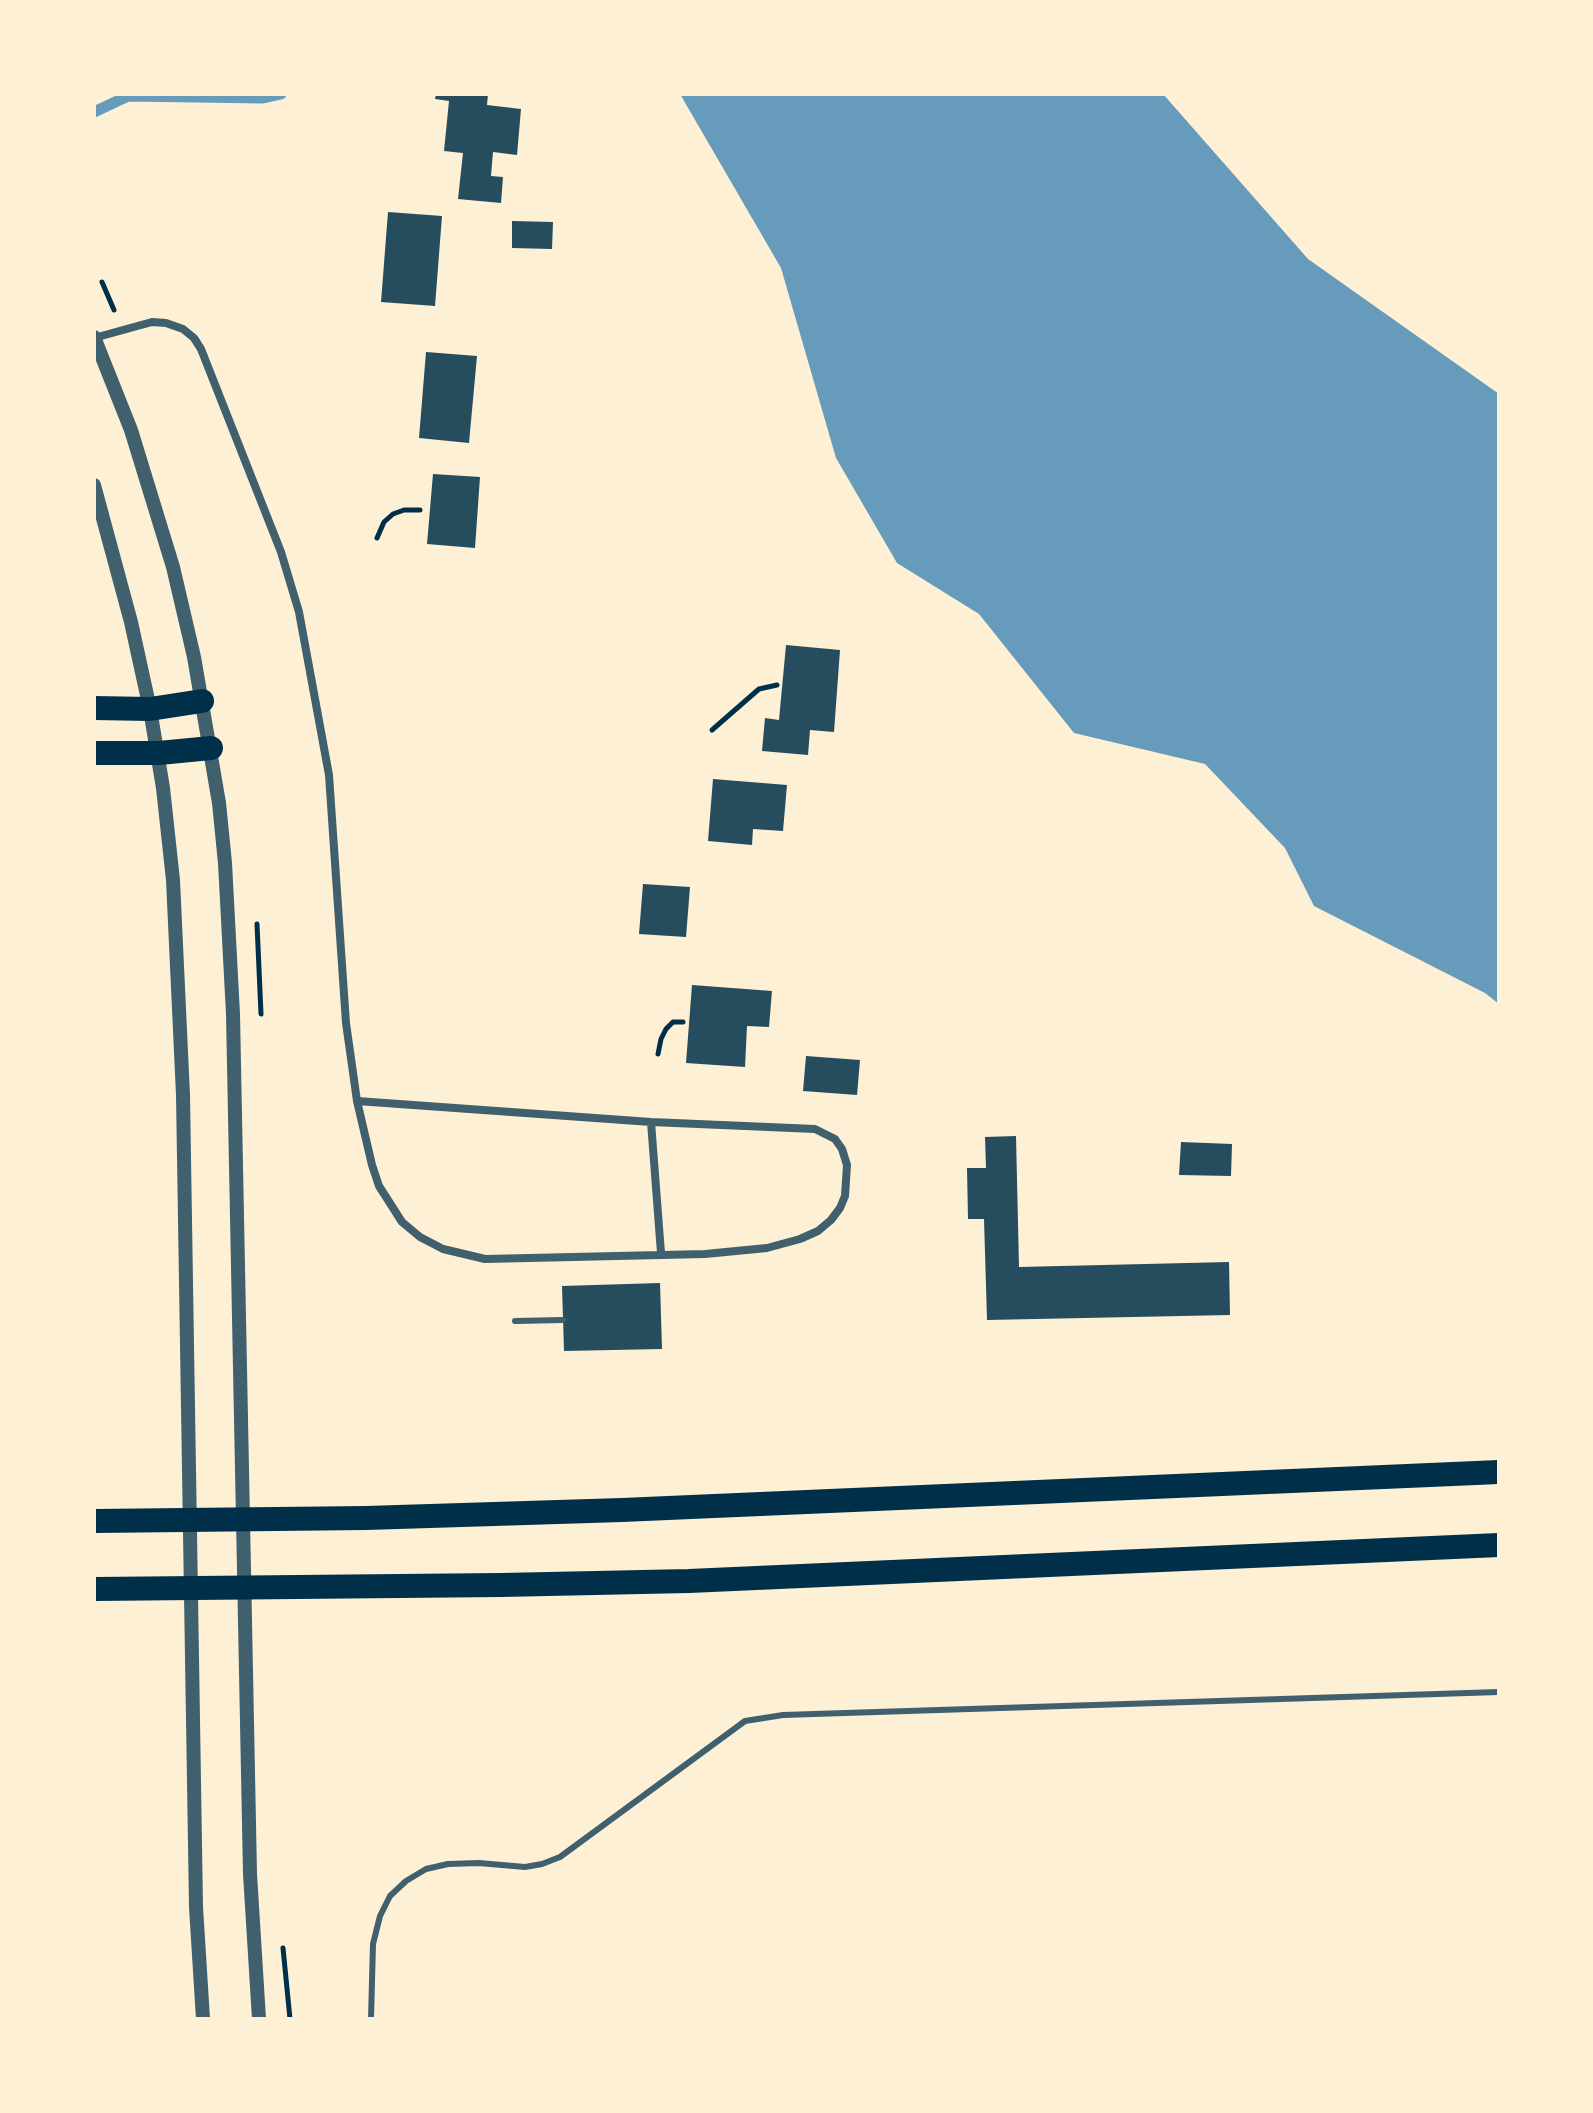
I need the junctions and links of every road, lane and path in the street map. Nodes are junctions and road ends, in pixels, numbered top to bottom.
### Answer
1 (94, 338) edge
2 (94, 485) edge
3 (420, 510) dead end
4 (377, 538) dead end
5 (777, 685) dead end
6 (202, 701) junction
7 (94, 708) edge
8 (150, 709) junction
9 (712, 730) dead end
10 (211, 748) junction
11 (94, 753) edge
12 (159, 753) junction
13 (683, 1022) dead end
14 (658, 1054) dead end
15 (357, 1101) junction
16 (651, 1122) junction
17 (661, 1253) junction
18 (563, 1320) dead end
19 (515, 1321) dead end
20 (1499, 1472) edge
21 (94, 1521) edge
22 (1499, 1545) edge
23 (94, 1589) edge
24 (1499, 1692) edge
25 (203, 2019) edge
26 (259, 2019) edge
27 (371, 2019) edge

1 - 6 street
1 - 15 street
2 - 8 street
3 - 4 path
5 - 9 path
6 - 8 highway
6 - 10 street
7 - 8 highway
8 - 12 street
10 - 12 highway
10 - 26 street
11 - 12 highway
12 - 25 street
13 - 14 path
15 - 16 street
15 - 17 street
16 - 17 street
16 - 17 street
18 - 19 lane
20 - 21 highway
22 - 23 highway
24 - 27 lane

